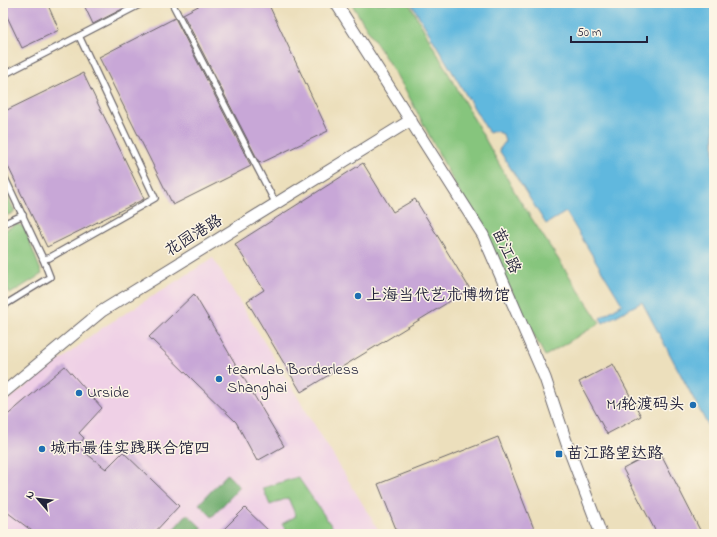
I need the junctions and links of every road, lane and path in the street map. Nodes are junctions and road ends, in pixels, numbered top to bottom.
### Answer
1 (142, 3) edge
2 (172, 3) edge
3 (336, 3) edge
4 (79, 36) junction
5 (3, 75) edge
6 (411, 120) junction
7 (3, 174) edge
8 (276, 204) junction
9 (22, 215) junction
10 (3, 224) edge
11 (44, 259) junction
12 (3, 306) edge
13 (3, 393) edge
14 (602, 534) edge

1 - 4 lane
2 - 8 lane
3 - 6 street, 苗江路
4 - 5 lane
4 - 11 lane
6 - 8 street, 花园港路
6 - 14 street, 苗江路
7 - 9 lane
8 - 13 street, 花园港路
9 - 10 lane
9 - 11 lane
11 - 12 lane

